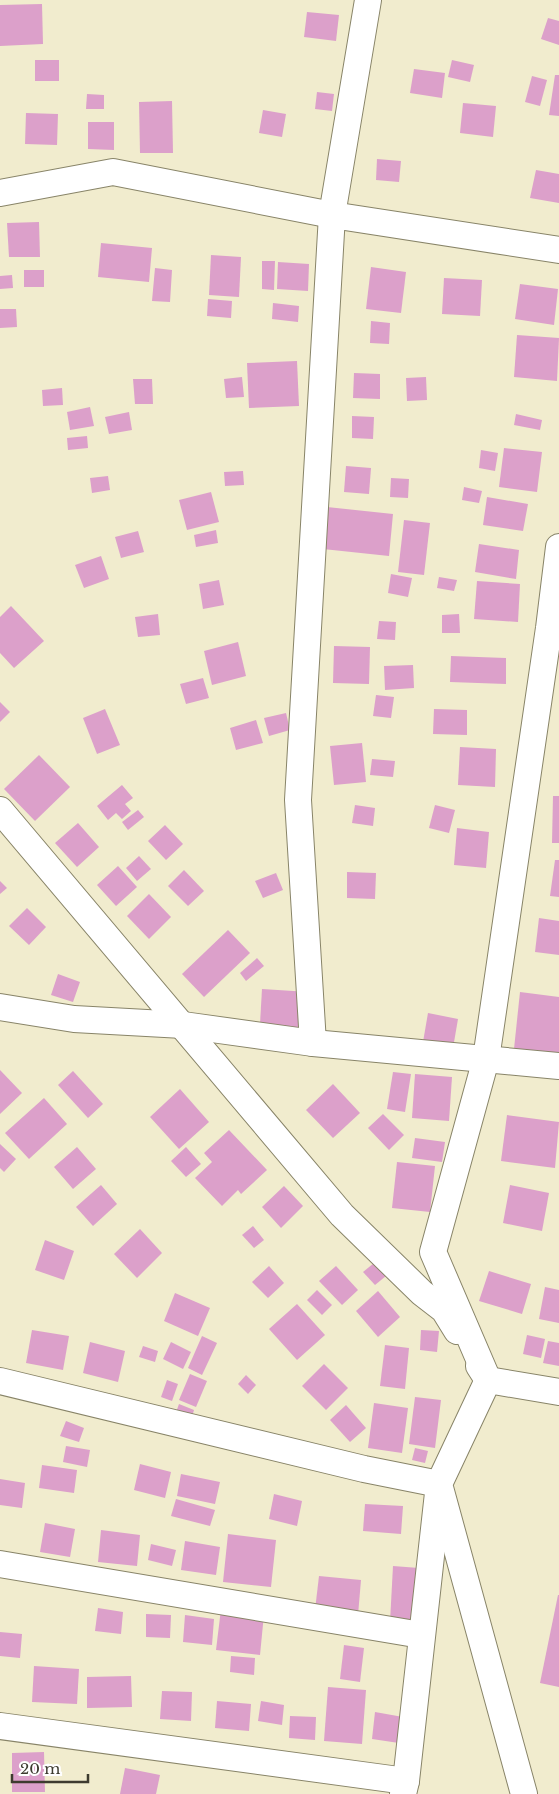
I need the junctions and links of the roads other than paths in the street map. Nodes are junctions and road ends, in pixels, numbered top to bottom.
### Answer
1 (368, 0) edge
2 (0, 194) edge
3 (332, 215) junction
4 (559, 250) edge
5 (559, 547) edge
6 (0, 810) edge
7 (0, 1007) edge
8 (183, 1025) junction
9 (313, 1043) junction
10 (486, 1059) junction
11 (559, 1066) edge
12 (488, 1380) junction
13 (0, 1381) edge
14 (559, 1392) edge
15 (439, 1484) junction
16 (0, 1564) edge
17 (421, 1635) junction
18 (0, 1726) edge
19 (405, 1787) edge
20 (524, 1794) edge

1 - 3 street
2 - 3 street
3 - 4 street
3 - 9 street
5 - 10 street
6 - 8 street
7 - 8 street
8 - 9 street
8 - 12 street
9 - 10 street
10 - 11 street
10 - 12 street
12 - 14 street
12 - 15 street
13 - 15 street
15 - 17 street
15 - 20 street
16 - 17 street
17 - 19 street
18 - 19 street

